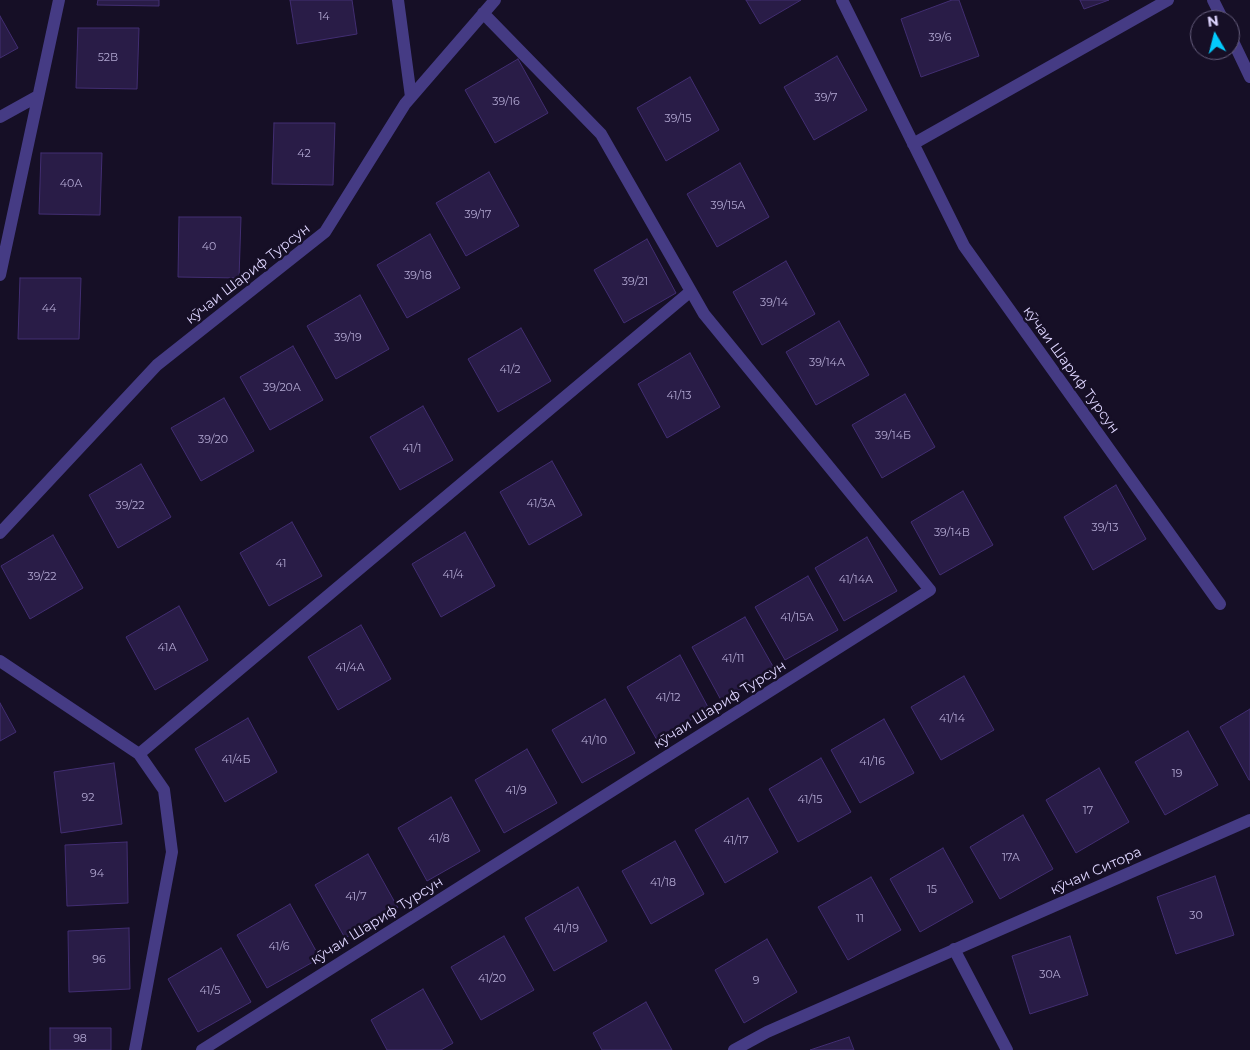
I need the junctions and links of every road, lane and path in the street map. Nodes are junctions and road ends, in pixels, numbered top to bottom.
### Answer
1 (59, 0) edge
2 (398, 0) edge
3 (495, 0) edge
4 (842, 0) edge
5 (1166, 0) edge
6 (483, 13) junction
7 (1240, 56) edge
8 (1250, 77) edge
9 (38, 96) junction
10 (411, 97) junction
11 (0, 117) edge
12 (913, 144) junction
13 (0, 275) edge
14 (691, 291) junction
15 (0, 533) edge
16 (1220, 604) dead end
17 (0, 661) edge
18 (139, 754) junction
19 (1250, 820) edge
20 (954, 949) junction
21 (135, 1050) edge
22 (202, 1050) edge
23 (734, 1050) edge
24 (1007, 1050) edge

1 - 9 street
2 - 10 street
3 - 6 street, кӯчаи Шариф Турсун
4 - 12 street, кӯчаи Шариф Турсун
5 - 12 street
6 - 10 street, кӯчаи Шариф Турсун
6 - 14 street, кӯчаи Шариф Турсун
7 - 8 street
9 - 11 street
9 - 13 street
10 - 15 street, кӯчаи Шариф Турсун
12 - 16 street, кӯчаи Шариф Турсун
14 - 18 street
14 - 22 street, кӯчаи Шариф Турсун
17 - 18 street
18 - 21 street
19 - 20 street, кӯчаи Ситора
20 - 23 street, кӯчаи Ситора
20 - 24 street

